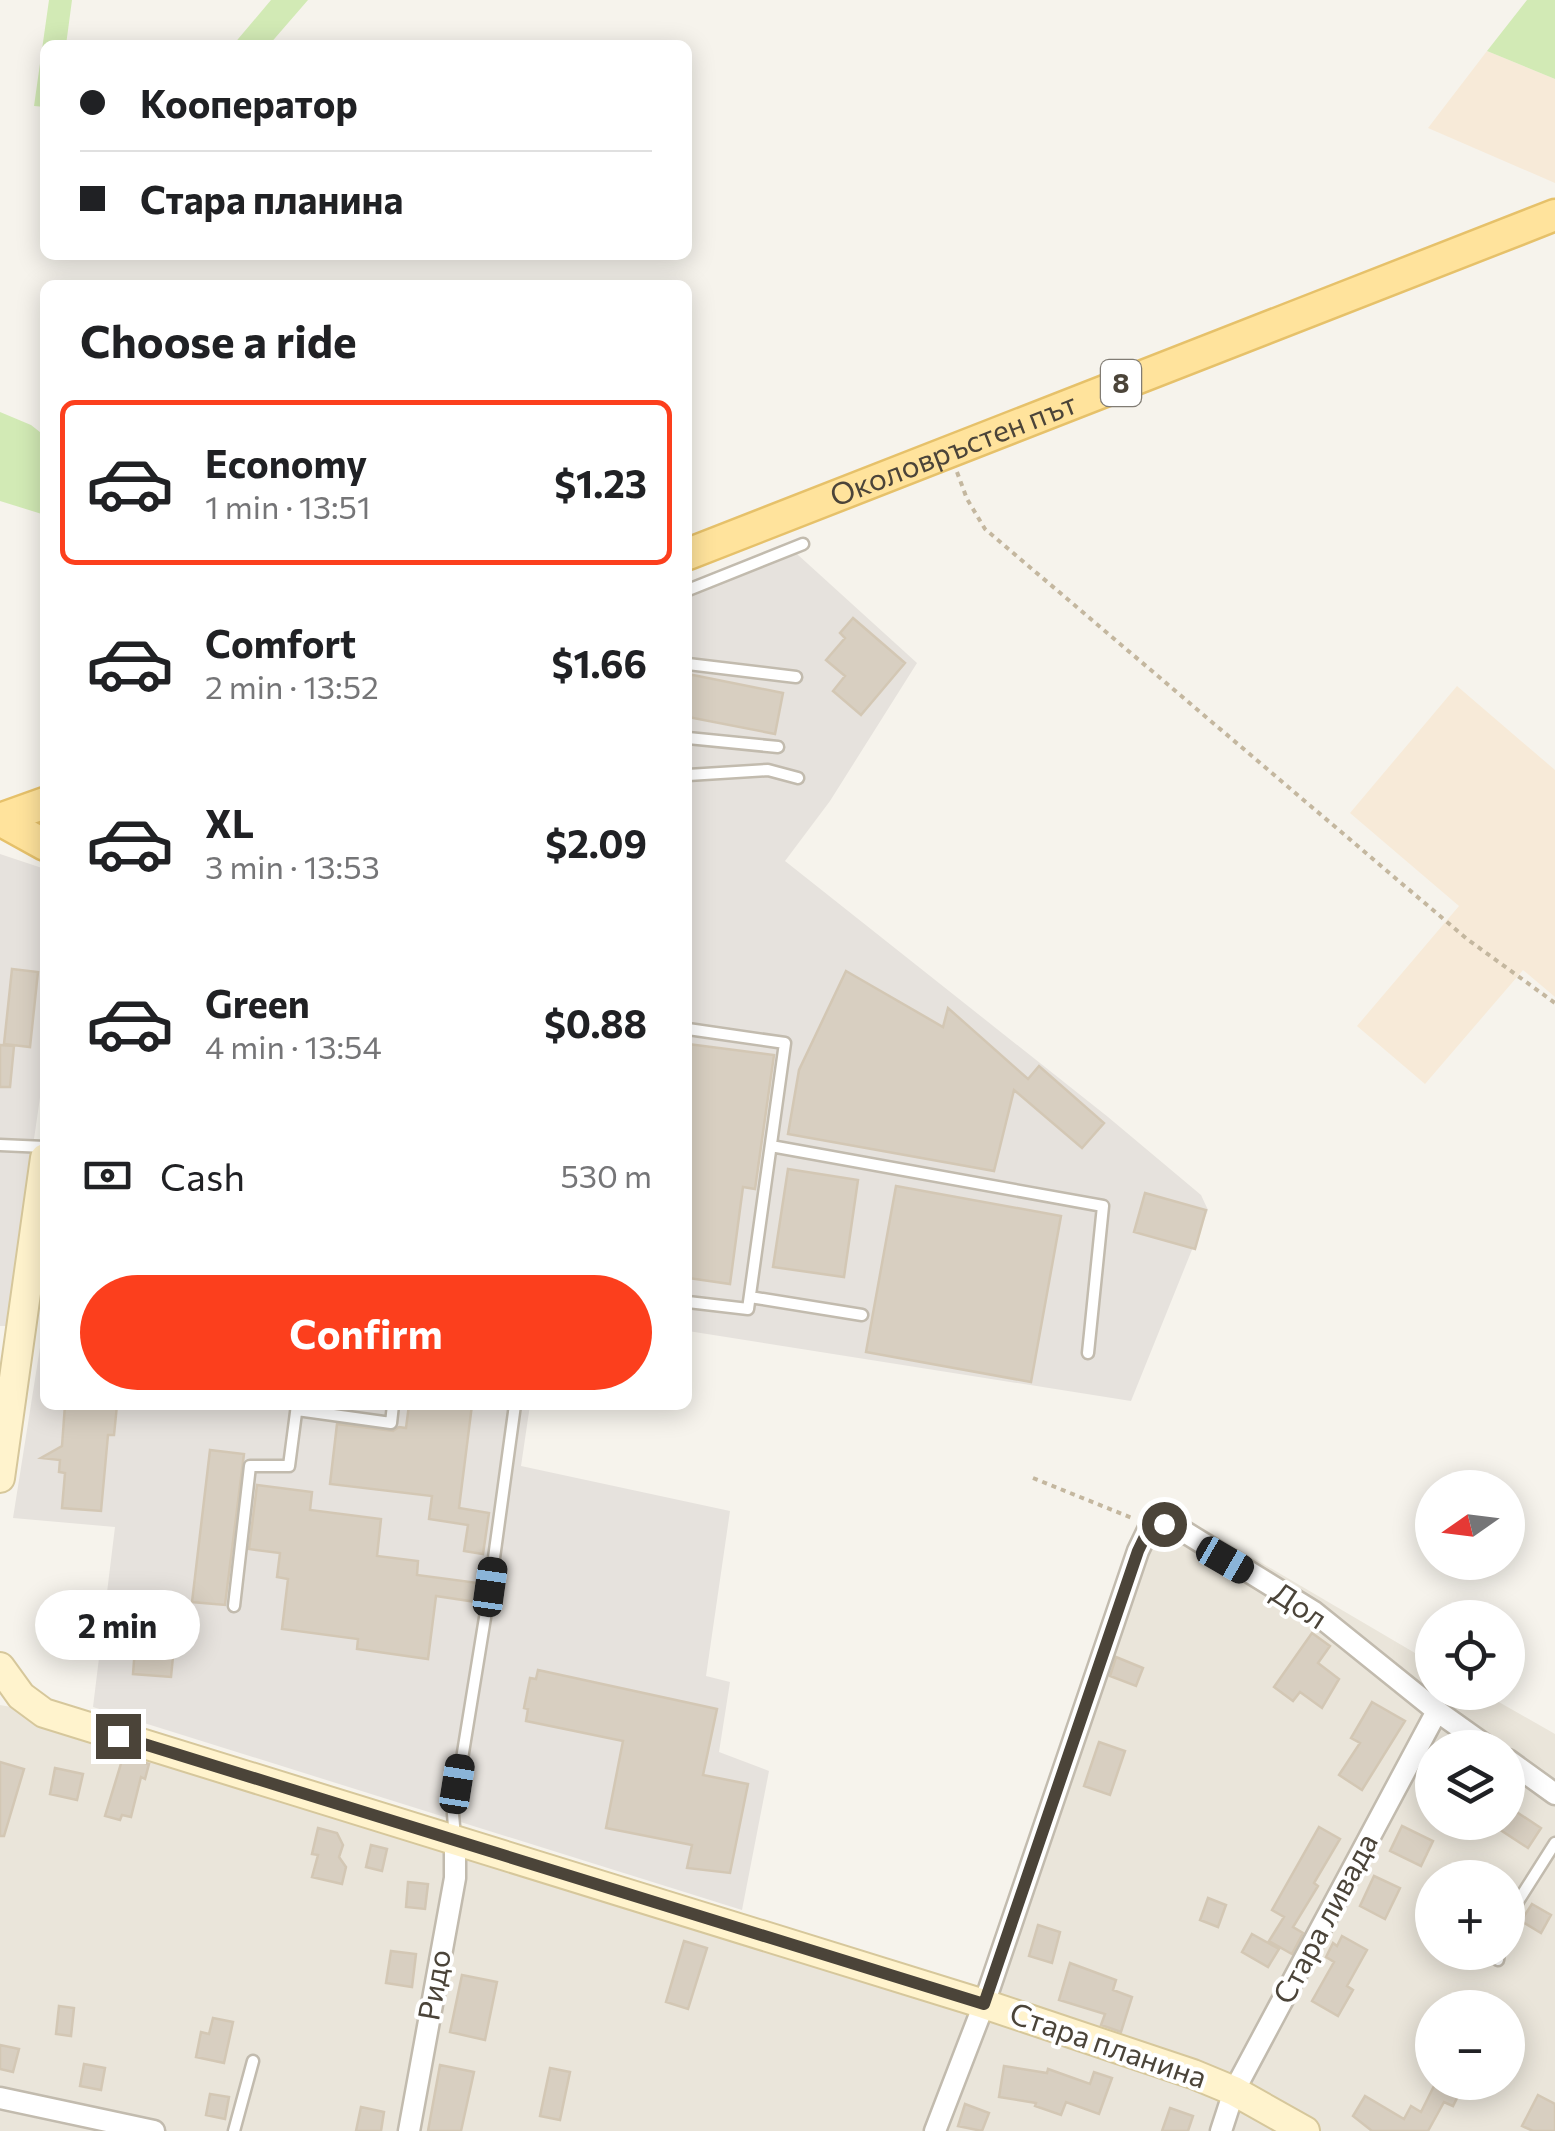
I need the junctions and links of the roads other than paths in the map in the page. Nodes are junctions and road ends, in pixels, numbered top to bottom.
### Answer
1 (1555, 215) edge
2 (803, 544) dead end
3 (692, 552) edge
4 (692, 588) edge
5 (692, 664) edge
6 (796, 677) dead end
7 (692, 738) edge
8 (778, 747) dead end
9 (692, 775) edge
10 (798, 778) dead end
11 (40, 805) edge
12 (0, 820) edge
13 (40, 843) edge
14 (692, 1030) edge
15 (0, 1145) edge
16 (771, 1146) junction
17 (40, 1148) edge
18 (40, 1194) edge
19 (692, 1302) edge
20 (749, 1303) junction
21 (862, 1315) dead end
22 (1088, 1353) dead end
23 (297, 1410) edge
24 (315, 1410) edge
25 (393, 1410) edge
26 (514, 1410) edge
27 (0, 1478) edge
28 (234, 1606) dead end
29 (1, 1672) edge
30 (1415, 1692) edge
31 (1438, 1710) joint
32 (1465, 1730) edge
33 (1525, 1772) edge
34 (1555, 1794) edge
35 (455, 1838) junction
36 (1555, 1843) edge
37 (1525, 1890) edge
38 (984, 2004) junction
39 (253, 2061) dead end
40 (1234, 2090) junction
41 (0, 2098) edge
42 (154, 2131) edge
43 (234, 2131) edge
44 (408, 2131) edge
45 (936, 2131) edge
46 (1220, 2131) edge
47 (1305, 2131) edge

1 - 3 main road, Околовръстен път / 8
2 - 4 lane
5 - 6 lane
7 - 8 lane
9 - 10 lane
11 - 12 main road
12 - 13 main road
14 - 16 lane
15 - 17 lane
16 - 20 lane
16 - 22 lane
18 - 27 street
19 - 20 lane
20 - 21 lane
23 - 28 lane
24 - 25 lane
26 - 35 lane
29 - 35 street, Стара планина
30 - 38 street, Дол
31 - 32 street, Дол
31 - 40 street, Стара ливада
33 - 34 street
35 - 38 street, Стара планина
35 - 44 street, Ридо
36 - 37 lane
38 - 40 street, Стара планина
38 - 45 street
39 - 43 lane
40 - 46 street, Стара ливада
40 - 47 street, Стара планина
41 - 42 street

